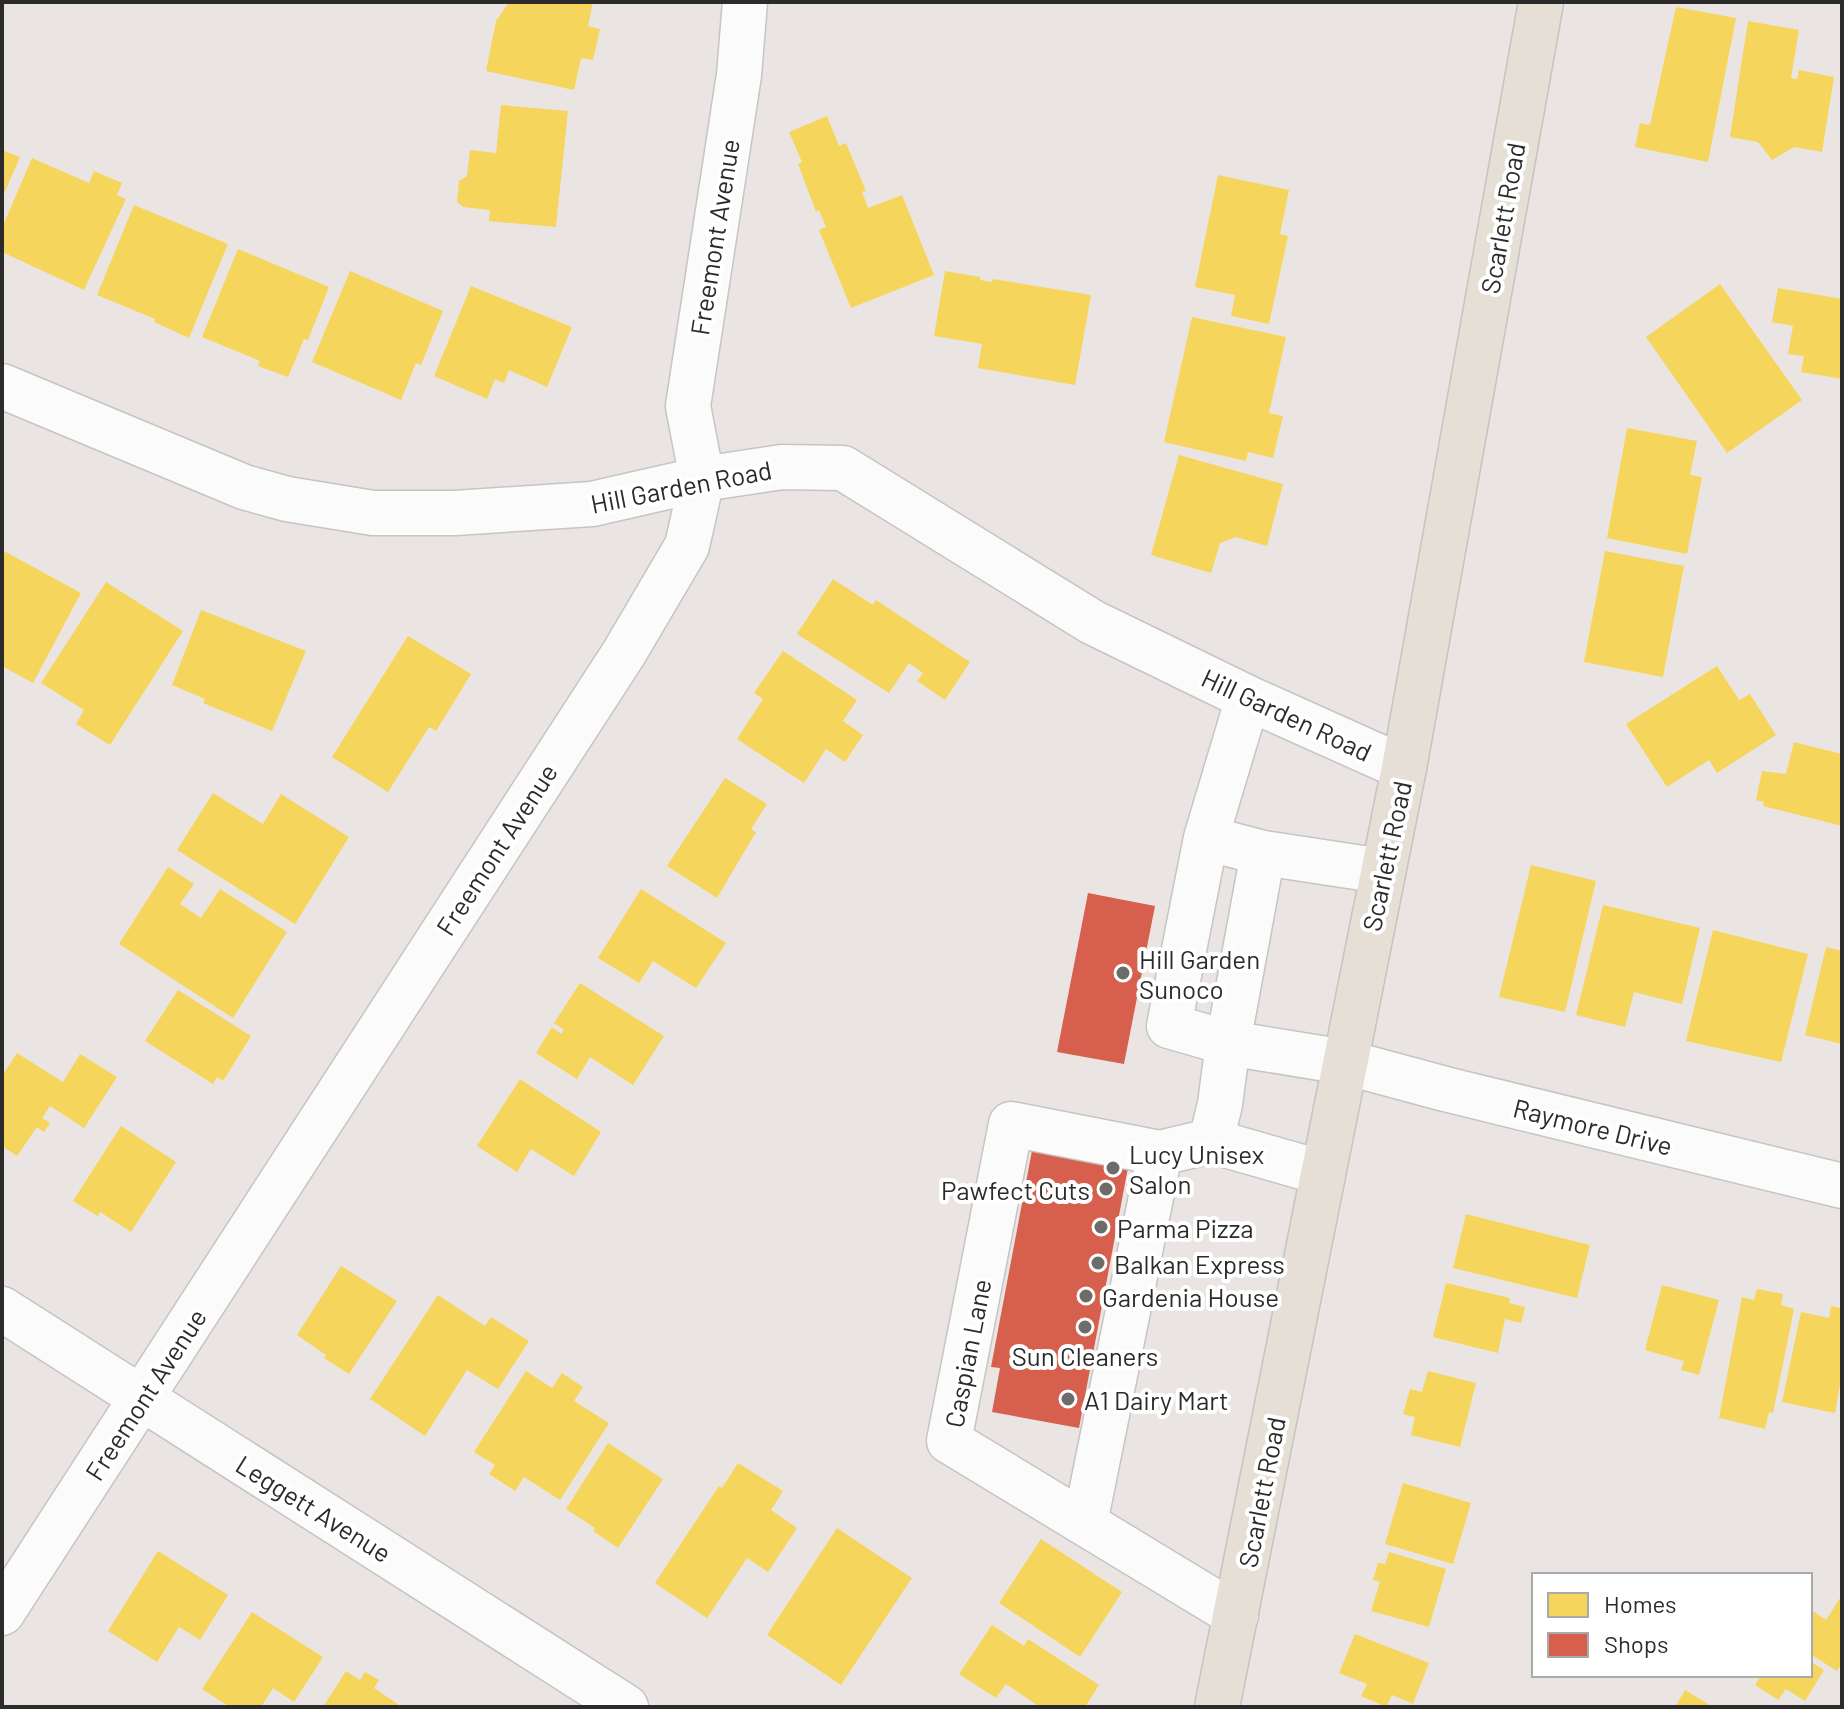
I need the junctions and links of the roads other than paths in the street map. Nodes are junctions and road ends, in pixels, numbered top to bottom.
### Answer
1 (745, 2) edge
2 (1541, 2) edge
3 (2, 386) edge
4 (702, 479) junction
5 (1248, 698) junction
6 (1404, 768) junction
7 (1206, 838) junction
8 (1263, 853) junction
9 (1382, 871) junction
10 (1228, 1043) junction
11 (1345, 1062) junction
12 (1211, 1141) junction
13 (1160, 1153) junction
14 (1323, 1173) junction
15 (1842, 1186) edge
16 (2, 1309) edge
17 (142, 1399) junction
18 (1085, 1523) junction
19 (2, 1613) edge
20 (1236, 1615) junction
21 (626, 1707) edge
22 (1217, 1707) edge

1 - 4 street, Freemont Avenue
2 - 6 main road, Scarlett Road
3 - 4 street, Hill Garden Road
4 - 5 street, Hill Garden Road
4 - 17 street, Freemont Avenue
5 - 6 street, Hill Garden Road
5 - 7 street
6 - 9 main road, Scarlett Road
7 - 8 street
7 - 10 street, Raymore Drive
8 - 9 street
8 - 10 street
9 - 11 main road, Scarlett Road
10 - 11 street, Raymore Drive
10 - 12 street
11 - 14 main road, Scarlett Road
11 - 15 street, Raymore Drive
12 - 13 street
12 - 14 street
13 - 18 street
13 - 18 street, Caspian Lane
14 - 20 main road, Scarlett Road
16 - 17 street, Leggett Avenue
17 - 19 street, Freemont Avenue
17 - 21 street, Leggett Avenue
18 - 20 street, Caspian Lane
20 - 22 main road, Scarlett Road

